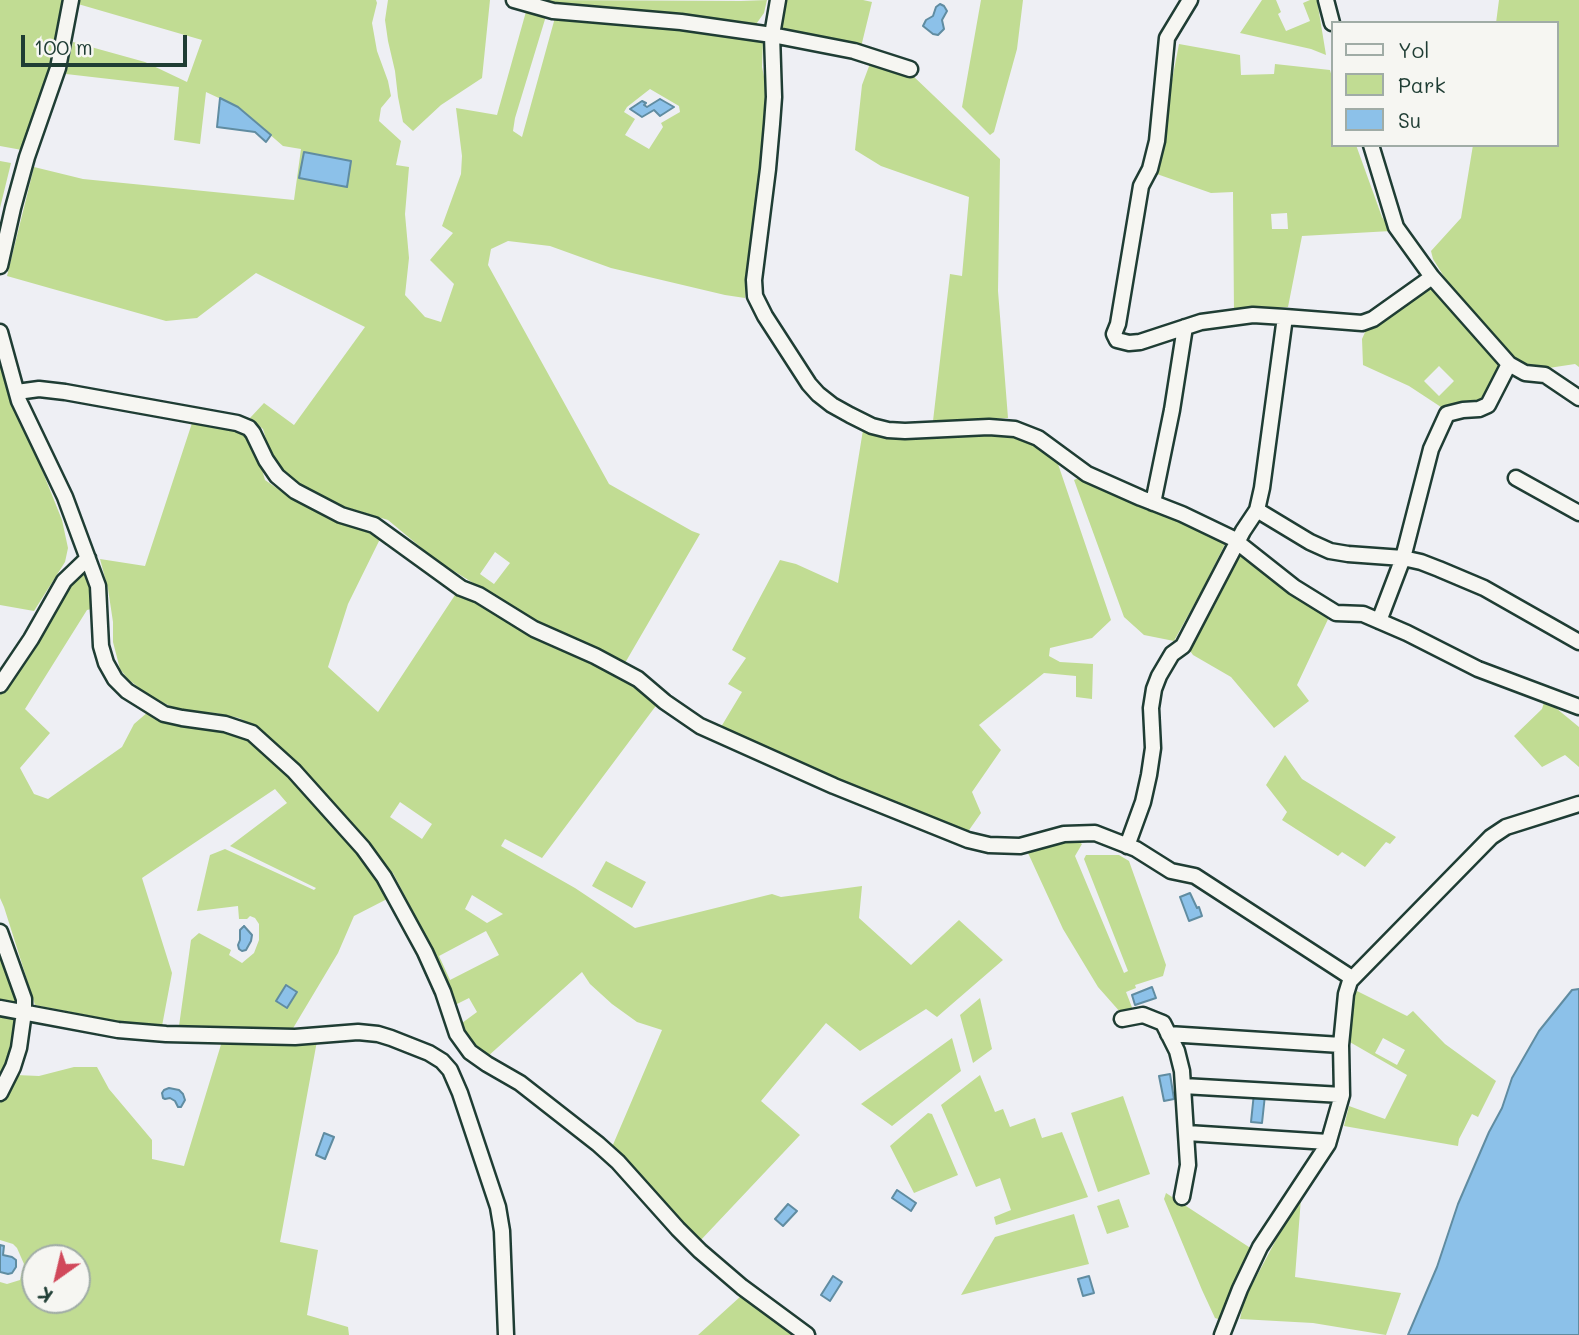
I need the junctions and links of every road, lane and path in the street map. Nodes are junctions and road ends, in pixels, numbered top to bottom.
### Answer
1 (71, 0) edge
2 (514, 0) edge
3 (778, 0) edge
4 (1190, 0) edge
5 (1326, 0) edge
6 (1331, 21) edge
7 (772, 35) junction
8 (910, 69) dead end
9 (1372, 147) edge
10 (0, 266) edge
11 (1432, 277) junction
12 (1285, 317) junction
13 (1185, 327) junction
14 (0, 332) edge
15 (1509, 364) junction
16 (17, 392) junction
17 (1579, 398) edge
18 (1516, 478) dead end
19 (1153, 503) junction
20 (1257, 510) junction
21 (1579, 513) edge
22 (1237, 543) junction
23 (88, 558) junction
24 (1403, 558) junction
25 (1379, 621) junction
26 (1579, 642) edge
27 (0, 685) edge
28 (1579, 707) edge
29 (1579, 804) edge
30 (1127, 846) junction
31 (0, 932) edge
32 (1352, 978) junction
33 (0, 1008) edge
34 (24, 1012) junction
35 (1122, 1019) dead end
36 (1168, 1034) junction
37 (1341, 1045) junction
38 (470, 1052) junction
39 (450, 1070) junction
40 (1183, 1086) junction
41 (0, 1093) edge
42 (1342, 1095) junction
43 (1186, 1133) junction
44 (1328, 1142) junction
45 (1182, 1197) dead end
46 (506, 1335) edge
47 (807, 1335) edge
48 (1222, 1335) edge

1 - 10 street
2 - 7 street
3 - 7 street
4 - 13 street
5 - 6 street
7 - 8 street
7 - 19 street
9 - 11 street
11 - 12 street
11 - 15 street
12 - 13 street
12 - 20 street
13 - 19 street
14 - 16 street
15 - 17 street
15 - 24 street
16 - 23 street
16 - 30 street
18 - 21 street
19 - 22 street
20 - 22 street
20 - 24 street
22 - 25 street
22 - 30 street
23 - 27 street
23 - 38 street
24 - 25 street
24 - 26 street
25 - 28 street
29 - 32 street
30 - 32 street
31 - 34 street
32 - 37 street
33 - 34 street
34 - 39 street
34 - 41 street
35 - 36 street
36 - 37 street
36 - 40 street
37 - 42 street
38 - 39 street
38 - 47 street
39 - 46 street
40 - 42 street
40 - 43 street
42 - 44 street
43 - 44 street
43 - 45 street
44 - 48 street

